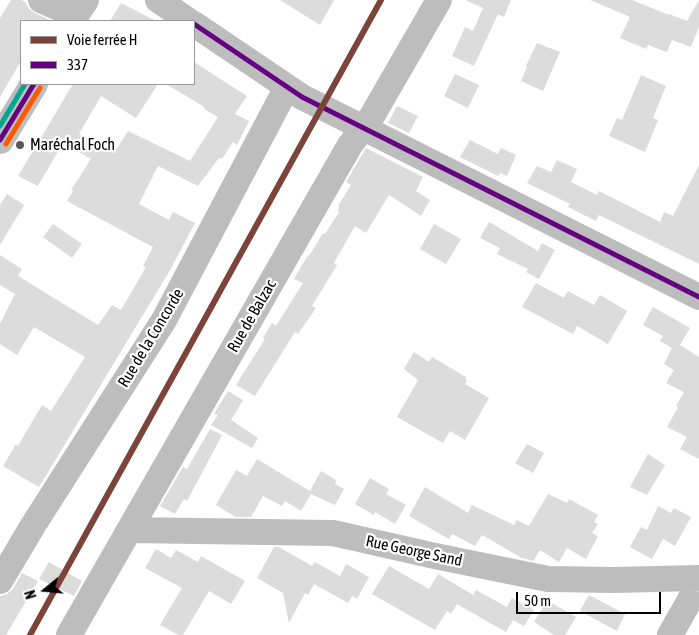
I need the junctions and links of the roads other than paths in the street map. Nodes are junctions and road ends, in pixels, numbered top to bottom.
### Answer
1 (42, 0) edge
2 (158, 0) edge
3 (439, 0) edge
4 (77, 12) edge
5 (188, 20) edge
6 (195, 25) edge
7 (33, 85) edge
8 (287, 88) junction
9 (364, 128) junction
10 (0, 140) edge
11 (699, 297) edge
12 (129, 530) junction
13 (699, 578) edge
14 (0, 581) edge
15 (699, 584) edge
16 (69, 635) edge
17 (670, 635) edge

1 - 4 street
2 - 5 street
3 - 9 street, Rue de Balzac
6 - 8 street
7 - 10 main road
8 - 9 street
8 - 14 street, Rue de la Concorde
9 - 11 street
9 - 12 street, Rue de Balzac
12 - 13 street, Rue George Sand
12 - 16 street, Rue de Balzac
15 - 17 street

